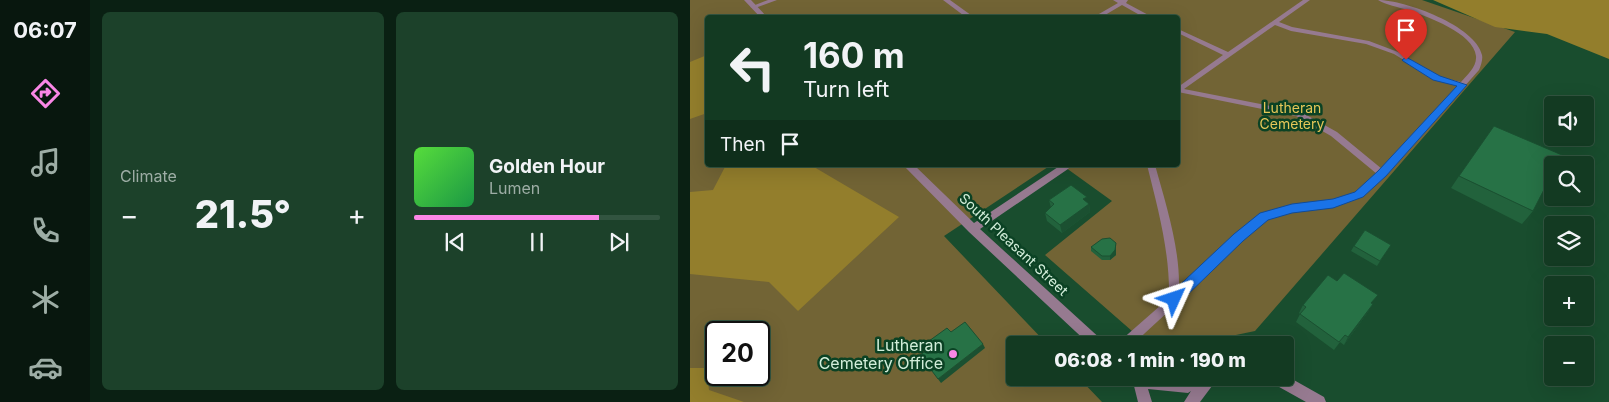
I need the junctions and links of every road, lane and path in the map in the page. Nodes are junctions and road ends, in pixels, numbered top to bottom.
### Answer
1 (747, 0) edge
2 (774, 0) edge
3 (946, 0) edge
4 (1292, 0) edge
5 (1381, 0) edge
6 (1122, 1) edge
7 (1304, 2) edge
8 (753, 6) junction
9 (762, 15) edge
10 (968, 15) edge
11 (1100, 15) edge
12 (1146, 15) edge
13 (1274, 22) junction
14 (1180, 32) edge
15 (1228, 55) junction
16 (1463, 85) junction
17 (1180, 89) edge
18 (1180, 90) edge
19 (910, 167) edge
20 (1065, 167) edge
21 (1151, 167) edge
22 (1382, 174) junction
23 (973, 229) junction
24 (1174, 299) junction
25 (1089, 336) edge
26 (1134, 336) edge
27 (1139, 386) edge
28 (1204, 386) edge
29 (1291, 386) edge
30 (1145, 402) edge
31 (1191, 402) edge
32 (1319, 402) edge

1 - 8 street
2 - 8 lane
3 - 10 lane
4 - 7 lane
5 - 16 lane
6 - 11 lane
6 - 12 lane
7 - 13 lane
8 - 9 street
13 - 15 lane
13 - 16 lane
14 - 15 lane
15 - 17 lane
16 - 22 lane
18 - 22 lane
19 - 23 street, South Pleasant Street
20 - 23 street
21 - 24 lane
22 - 24 lane
23 - 25 street, South Pleasant Street
24 - 26 lane
27 - 30 street
28 - 31 street
29 - 32 street

